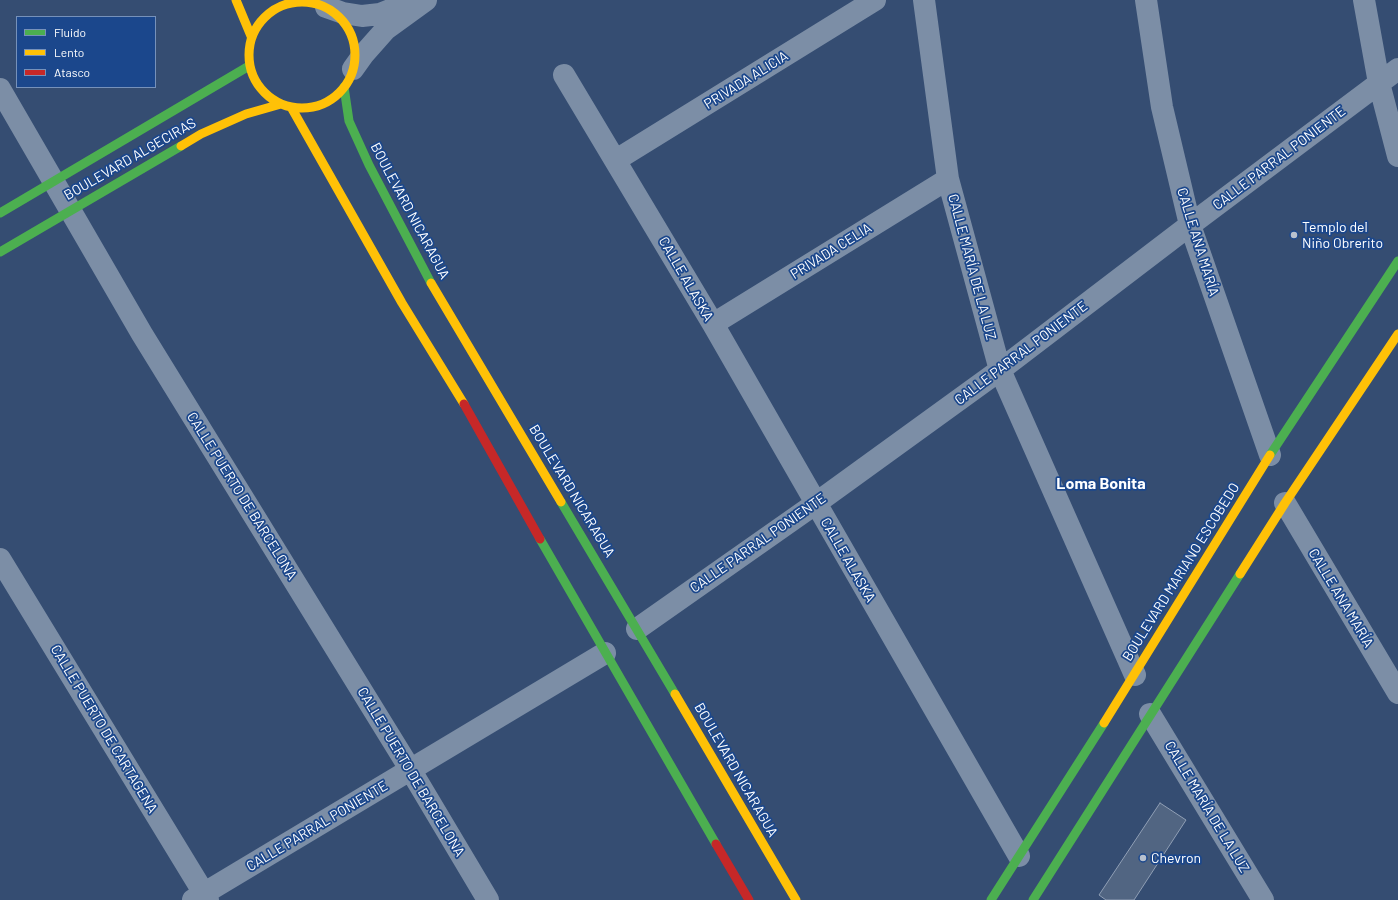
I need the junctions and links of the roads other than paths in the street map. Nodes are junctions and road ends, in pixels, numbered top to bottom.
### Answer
1 (236, 0) edge
2 (415, 0) edge
3 (426, 0) edge
4 (875, 0) edge
5 (924, 0) edge
6 (1146, 0) edge
7 (1364, 0) edge
8 (294, 1) edge
9 (326, 7) junction
10 (251, 36) junction
11 (249, 66) junction
12 (1398, 69) edge
13 (564, 75) dead end
14 (349, 78) junction
15 (1379, 84) junction
16 (0, 89) edge
17 (281, 104) junction
18 (291, 107) junction
19 (1398, 156) edge
20 (616, 160) junction
21 (948, 179) junction
22 (53, 181) junction
23 (70, 210) junction
24 (0, 213) edge
25 (1190, 224) junction
26 (0, 252) edge
27 (1398, 261) edge
28 (713, 324) junction
29 (1398, 334) edge
30 (1000, 370) junction
31 (1270, 455) junction
32 (1285, 502) junction
33 (815, 504) junction
34 (0, 559) edge
35 (637, 629) junction
36 (605, 653) junction
37 (1134, 674) junction
38 (1398, 692) edge
39 (1150, 714) junction
40 (410, 769) junction
41 (1019, 856) junction
42 (202, 898) edge
43 (1035, 899) edge
44 (488, 900) edge
45 (749, 900) edge
46 (796, 900) edge
47 (991, 900) edge
48 (1263, 900) edge

1 - 10 street
2 - 9 street
3 - 14 street
4 - 20 street, PRIVADA ALICIA
5 - 21 street, CALLE MARÍA DE LA LUZ
6 - 25 street, CALLE ANA MARÍA
7 - 15 street
8 - 9 street
8 - 10 street
9 - 14 street
10 - 11 street
11 - 17 street
11 - 22 street, BOULEVARD ALGECIRAS
12 - 15 street, CALLE PARRAL PONIENTE
13 - 20 street, CALLE ALASKA
14 - 18 street
14 - 35 street, BOULEVARD NICARAGUA
15 - 19 street
15 - 25 street, CALLE PARRAL PONIENTE
16 - 22 street, CALLE PUERTO DE BARCELONA
17 - 18 street
17 - 23 street, BOULEVARD ALGECIRAS
18 - 36 street
20 - 28 street, CALLE ALASKA
21 - 28 street, PRIVADA CELIA
21 - 30 street, CALLE MARÍA DE LA LUZ
22 - 23 street, CALLE PUERTO DE BARCELONA
22 - 24 street, BOULEVARD ALGECIRAS
23 - 26 street, BOULEVARD ALGECIRAS
23 - 40 street, CALLE PUERTO DE BARCELONA
25 - 30 street, CALLE PARRAL PONIENTE
25 - 31 street, CALLE ANA MARÍA
27 - 31 street, BOULEVARD MARIANO ESCOBEDO
28 - 33 street, CALLE ALASKA
29 - 32 street
30 - 33 street, CALLE PARRAL PONIENTE
30 - 37 street, CALLE MARÍA DE LA LUZ
31 - 37 street, BOULEVARD MARIANO ESCOBEDO
32 - 38 street, CALLE ANA MARÍA
32 - 39 street
33 - 35 street, CALLE PARRAL PONIENTE
33 - 41 street, CALLE ALASKA
34 - 42 street, CALLE PUERTO DE CARTAGENA
35 - 46 street, BOULEVARD NICARAGUA
36 - 40 street, CALLE PARRAL PONIENTE
36 - 45 street
37 - 41 street, BOULEVARD MARIANO ESCOBEDO
39 - 43 street
39 - 48 street, CALLE MARÍA DE LA LUZ
40 - 42 street, CALLE PARRAL PONIENTE
40 - 44 street, CALLE PUERTO DE BARCELONA
41 - 47 street, BOULEVARD MARIANO ESCOBEDO

